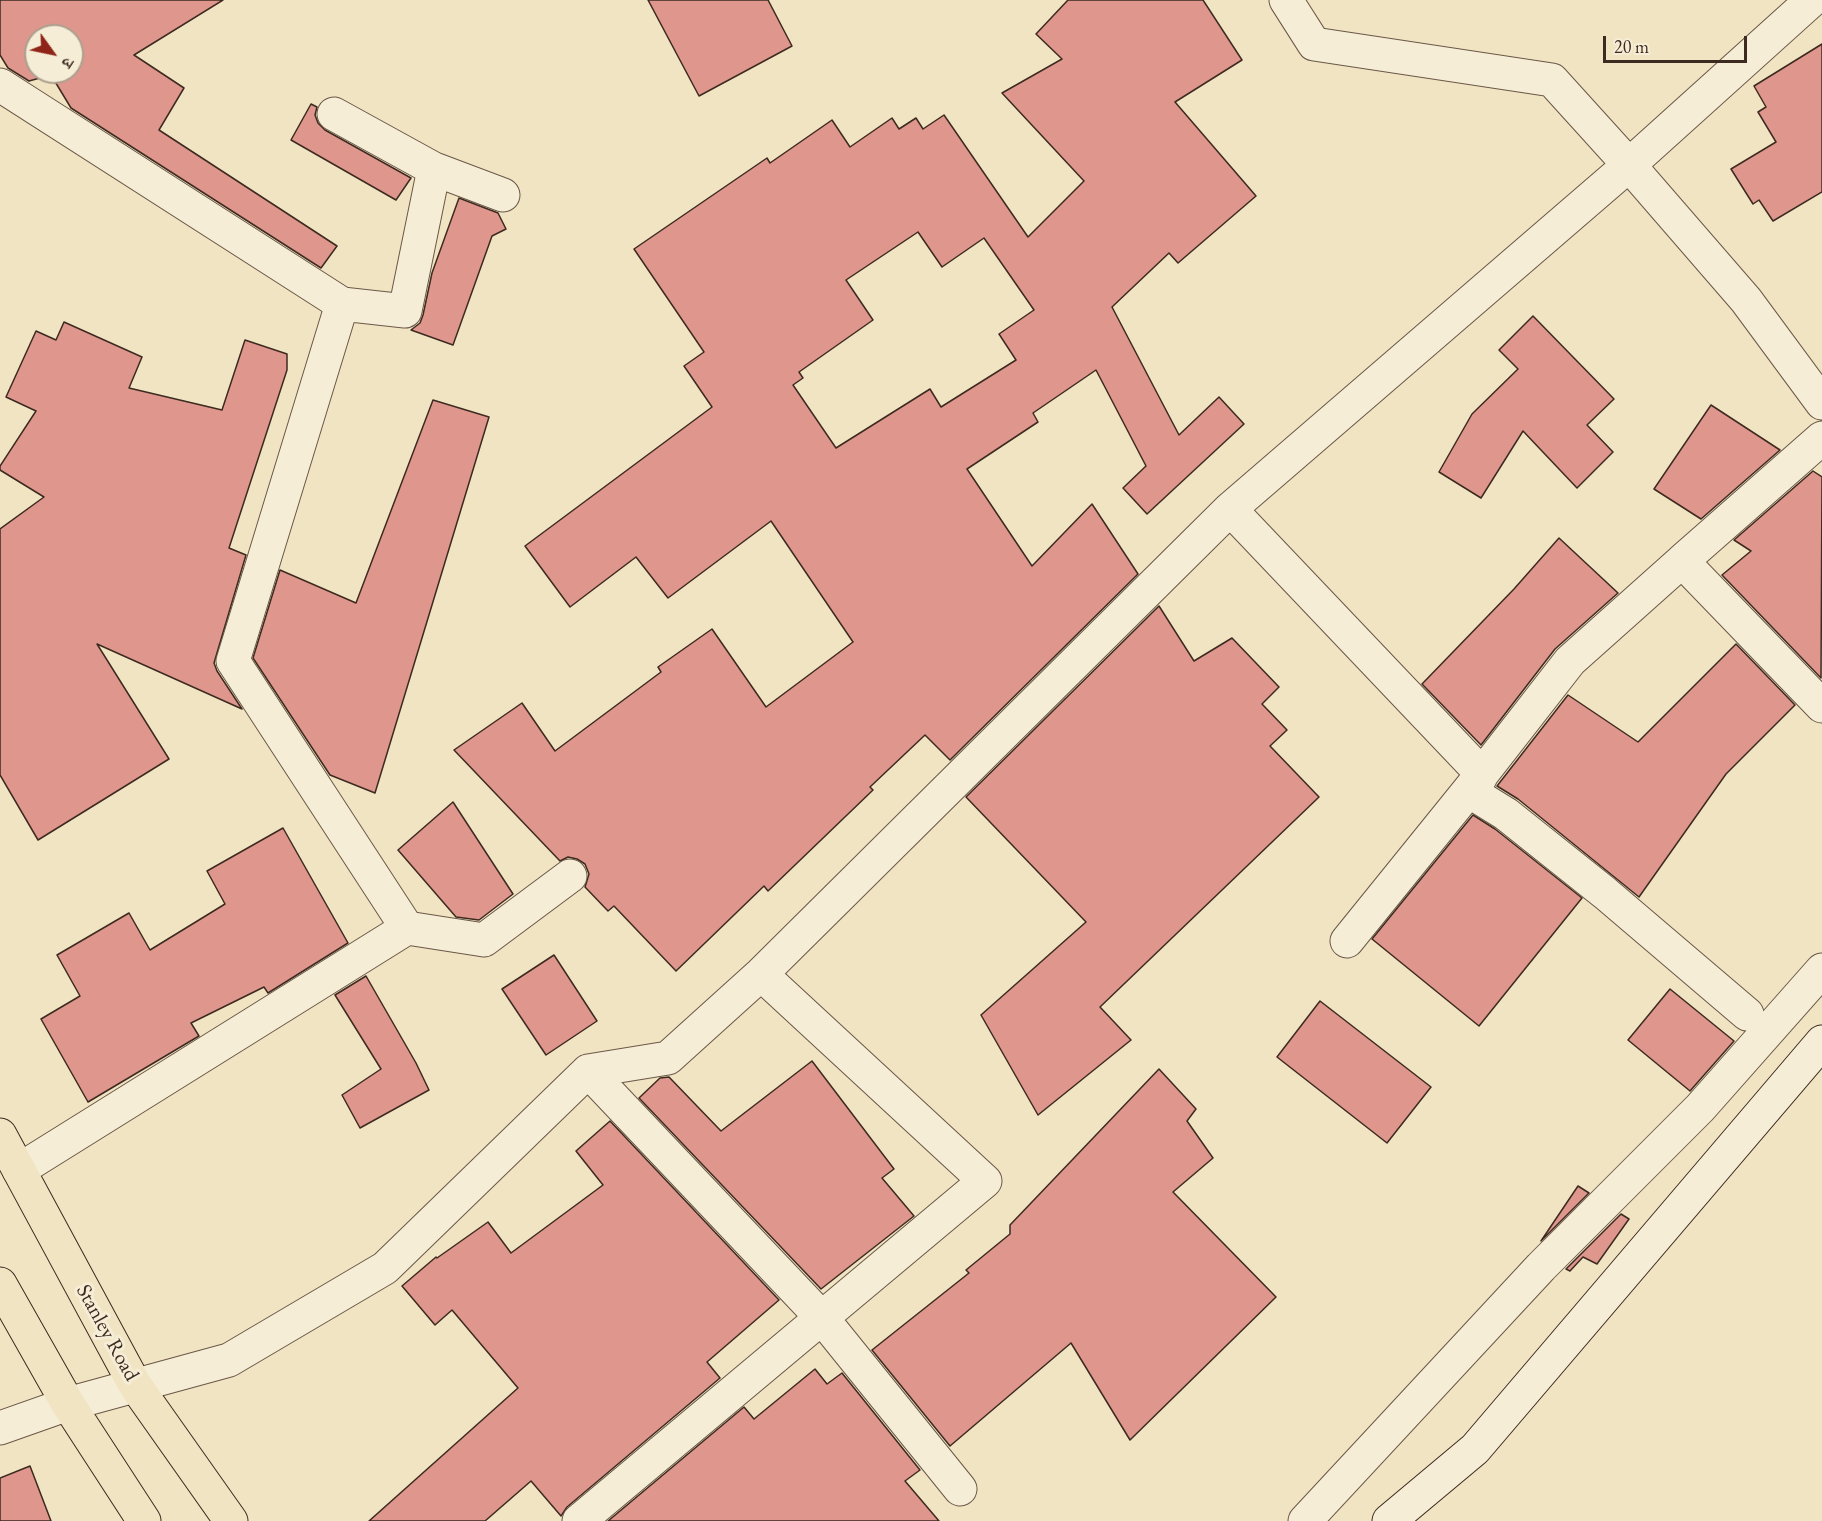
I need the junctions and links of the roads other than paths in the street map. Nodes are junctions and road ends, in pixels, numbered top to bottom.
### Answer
1 (1286, 0) edge
2 (1812, 0) edge
3 (0, 85) edge
4 (334, 114) dead end
5 (1629, 165) junction
6 (434, 169) junction
7 (503, 195) dead end
8 (342, 304) junction
9 (1822, 403) edge
10 (1822, 438) edge
11 (1230, 509) junction
12 (1682, 561) junction
13 (1822, 706) edge
14 (1482, 774) junction
15 (570, 876) dead end
16 (407, 928) junction
17 (1347, 941) dead end
18 (1822, 970) edge
19 (761, 974) junction
20 (1747, 1014) dead end
21 (1822, 1042) edge
22 (588, 1071) junction
23 (0, 1135) edge
24 (19, 1170) junction
25 (0, 1284) edge
26 (822, 1318) junction
27 (135, 1385) junction
28 (68, 1404) junction
29 (0, 1428) edge
30 (960, 1489) dead end
31 (144, 1521) edge
32 (231, 1521) edge
33 (579, 1521) edge
34 (1305, 1521) edge
35 (1389, 1521) edge

1 - 5 street
2 - 5 street
3 - 8 street
4 - 6 street
5 - 9 street
5 - 11 street
6 - 7 street
6 - 8 street
8 - 16 street
10 - 12 street
11 - 14 street
11 - 19 street
12 - 13 street
12 - 14 street
14 - 17 street
14 - 20 street
15 - 16 street
16 - 24 street
18 - 34 street
19 - 22 street
19 - 26 street
21 - 35 street
22 - 26 street
22 - 27 street
23 - 24 main road, Stanley Road
24 - 27 main road, Stanley Road
25 - 28 main road
26 - 30 street
26 - 33 street
27 - 28 street
27 - 32 main road, Stanley Road
28 - 29 street
28 - 31 main road

